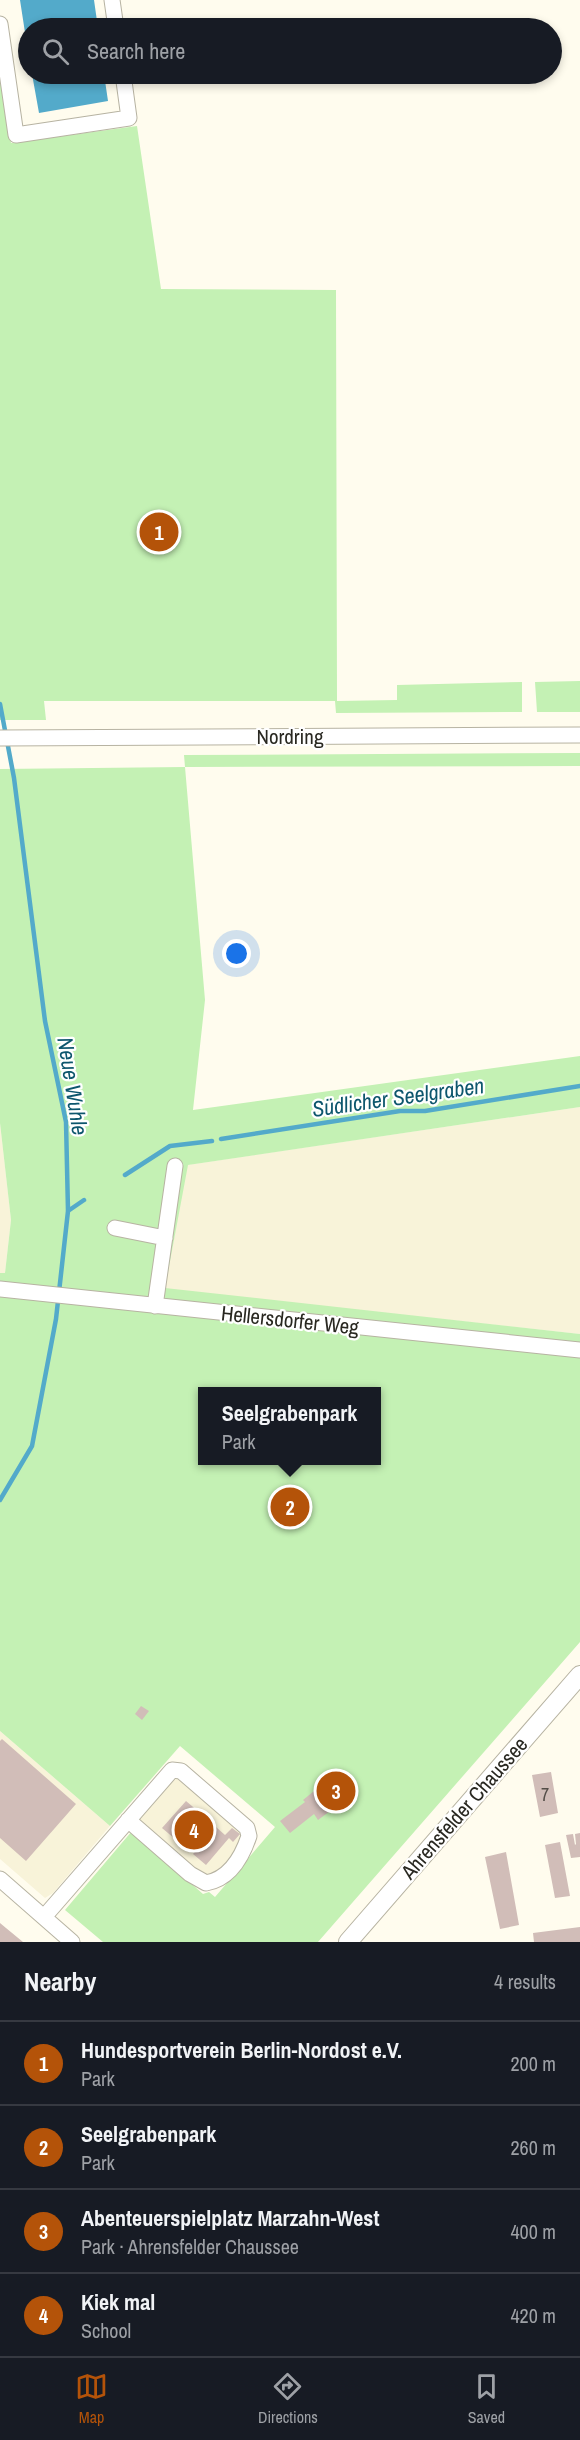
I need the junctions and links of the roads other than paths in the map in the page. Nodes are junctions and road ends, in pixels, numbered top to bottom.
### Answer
1 (112, 0) edge
2 (115, 18) edge
3 (0, 24) edge
4 (124, 84) edge
5 (580, 735) edge
6 (0, 738) edge
7 (175, 1166) dead end
8 (115, 1228) dead end
9 (165, 1238) junction
10 (0, 1289) edge
11 (155, 1306) junction
12 (580, 1350) edge
13 (580, 1676) edge
14 (128, 1821) junction
15 (0, 1879) edge
16 (44, 1917) junction
17 (72, 1942) edge
18 (348, 1942) edge

1 - 2 street
3 - 4 street
5 - 6 street, Nordring
7 - 9 street
8 - 9 street
9 - 11 street
10 - 11 street, Hellersdorfer Weg
11 - 12 street, Hellersdorfer Weg
13 - 18 main road, Ahrensfelder Chaussee
14 - 14 street
14 - 16 street
15 - 16 street
16 - 17 street

